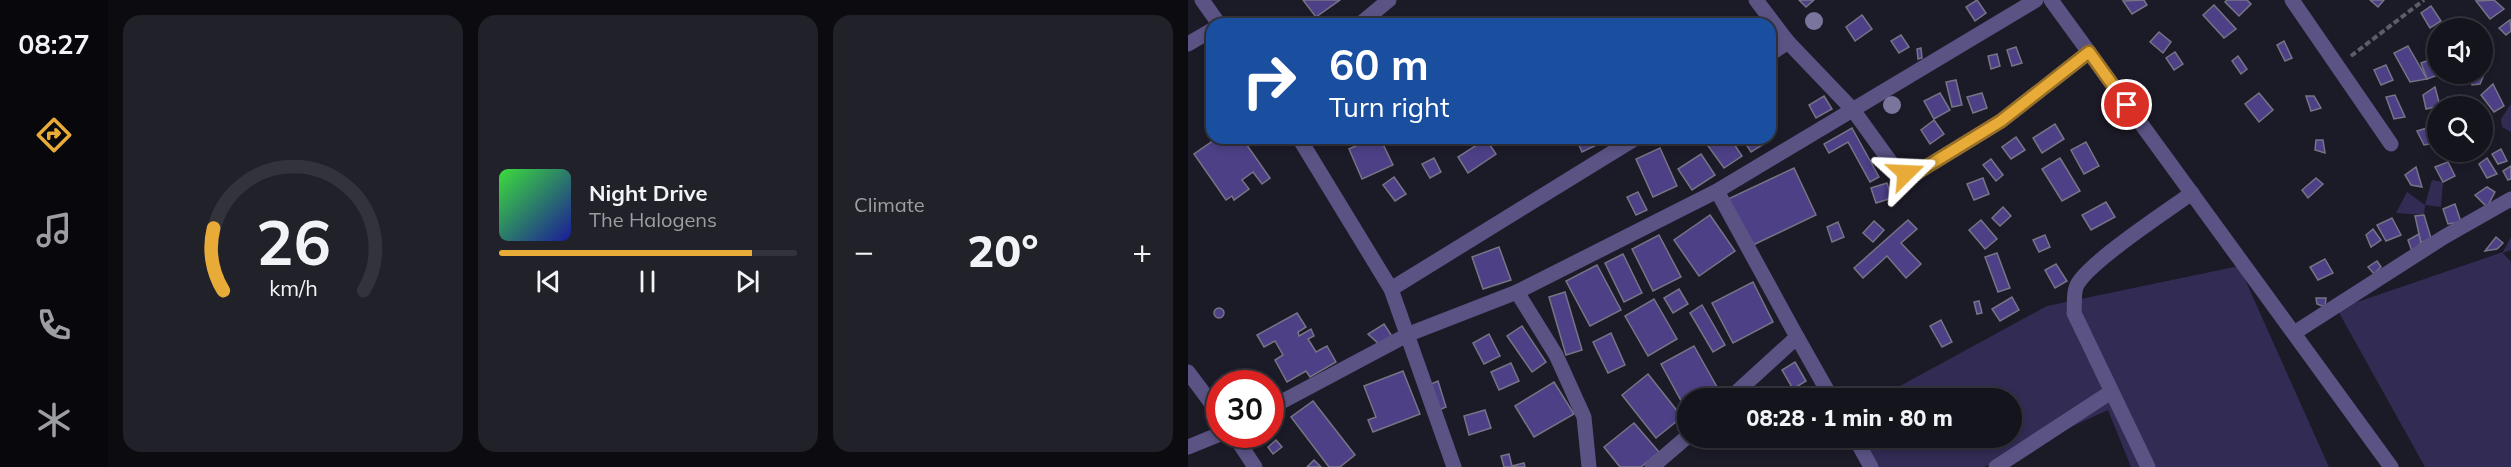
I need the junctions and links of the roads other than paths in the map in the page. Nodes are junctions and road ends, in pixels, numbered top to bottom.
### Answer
1 (1202, 0) edge
2 (1389, 0) edge
3 (1756, 0) edge
4 (2036, 0) edge
5 (2051, 0) edge
6 (2292, 0) edge
7 (1215, 18) edge
8 (1367, 18) edge
9 (1770, 18) edge
10 (1776, 26) edge
11 (1206, 34) edge
12 (1788, 42) junction
13 (1188, 44) edge
14 (1776, 50) edge
15 (2089, 52) junction
16 (1853, 110) junction
17 (1303, 144) edge
18 (1626, 144) edge
19 (2391, 144) dead end
20 (1717, 191) junction
21 (2192, 193) junction
22 (2511, 199) edge
23 (1391, 289) junction
24 (1517, 292) junction
25 (2294, 333) junction
26 (1408, 334) junction
27 (1797, 337) junction
28 (1188, 372) edge
29 (1741, 388) edge
30 (1826, 388) edge
31 (2111, 392) junction
32 (1206, 396) edge
33 (1284, 400) edge
34 (1206, 440) edge
35 (1677, 445) edge
36 (1188, 447) edge
37 (1243, 448) edge
38 (1860, 448) edge
39 (1256, 467) edge
40 (1454, 467) edge
41 (1589, 467) edge
42 (1652, 467) edge
43 (1871, 467) edge
44 (1996, 467) edge
45 (2148, 467) edge
46 (2391, 467) edge

1 - 7 street
2 - 8 street
3 - 9 street
4 - 16 street
5 - 15 street
6 - 19 street
10 - 12 street
11 - 13 street
12 - 14 street
12 - 16 street
15 - 16 street
15 - 21 street
16 - 20 street
17 - 23 street
18 - 23 street
20 - 24 street
20 - 27 street
21 - 25 street
21 - 31 street
22 - 25 street
23 - 26 street
24 - 26 street
24 - 41 street
25 - 46 street
26 - 33 street
26 - 40 street
27 - 29 street
27 - 30 street
28 - 32 street
31 - 44 street
31 - 45 street
34 - 36 street
35 - 42 street
37 - 39 street
38 - 43 street

